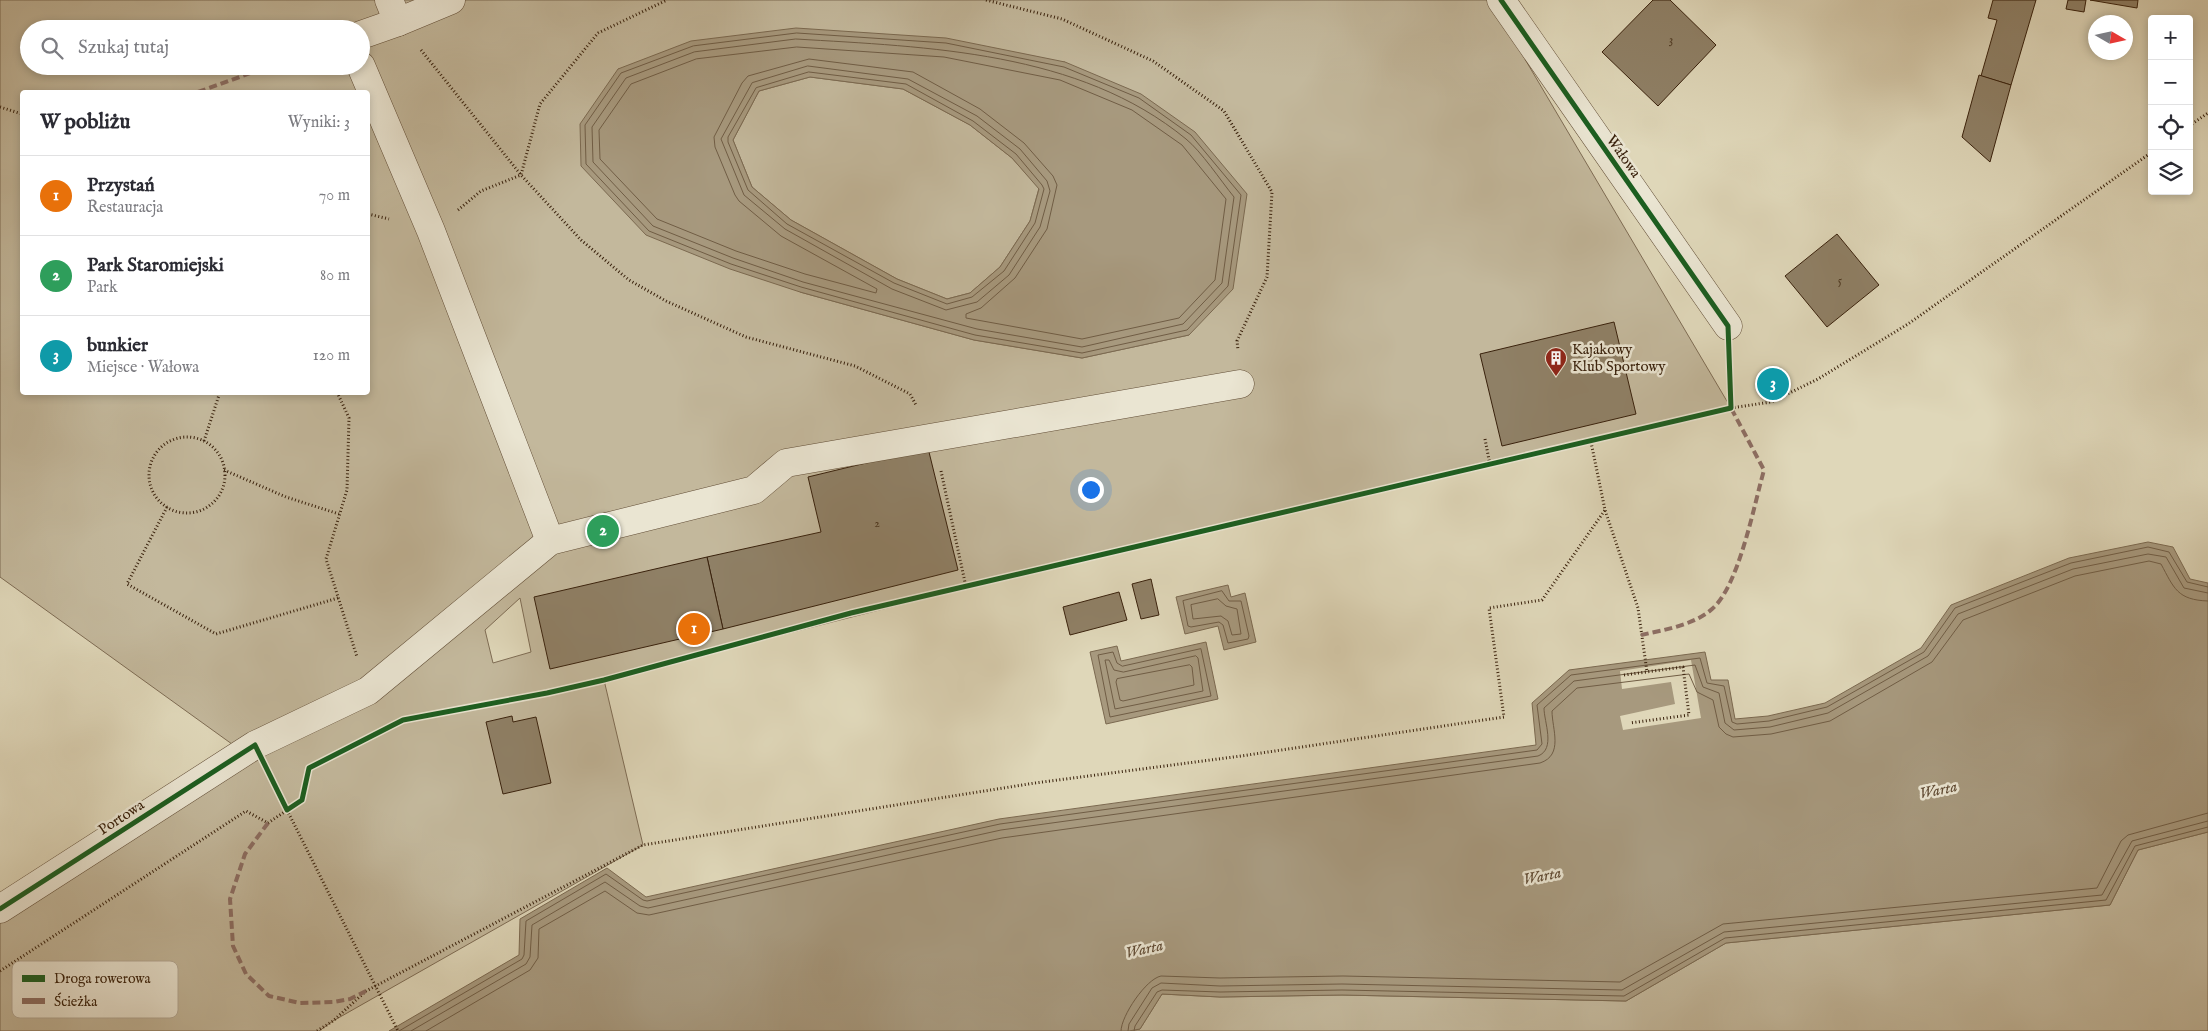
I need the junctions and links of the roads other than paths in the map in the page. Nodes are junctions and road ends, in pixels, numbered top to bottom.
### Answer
1 (451, 0) edge
2 (1501, 0) edge
3 (394, 11) edge
4 (370, 28) edge
5 (365, 75) edge
6 (1728, 326) road end
7 (1240, 384) road end
8 (550, 541) junction
9 (0, 909) edge

1 - 3 street
2 - 6 street, Wałowa
3 - 4 street
5 - 8 street
7 - 8 street
8 - 9 street, Portowa

